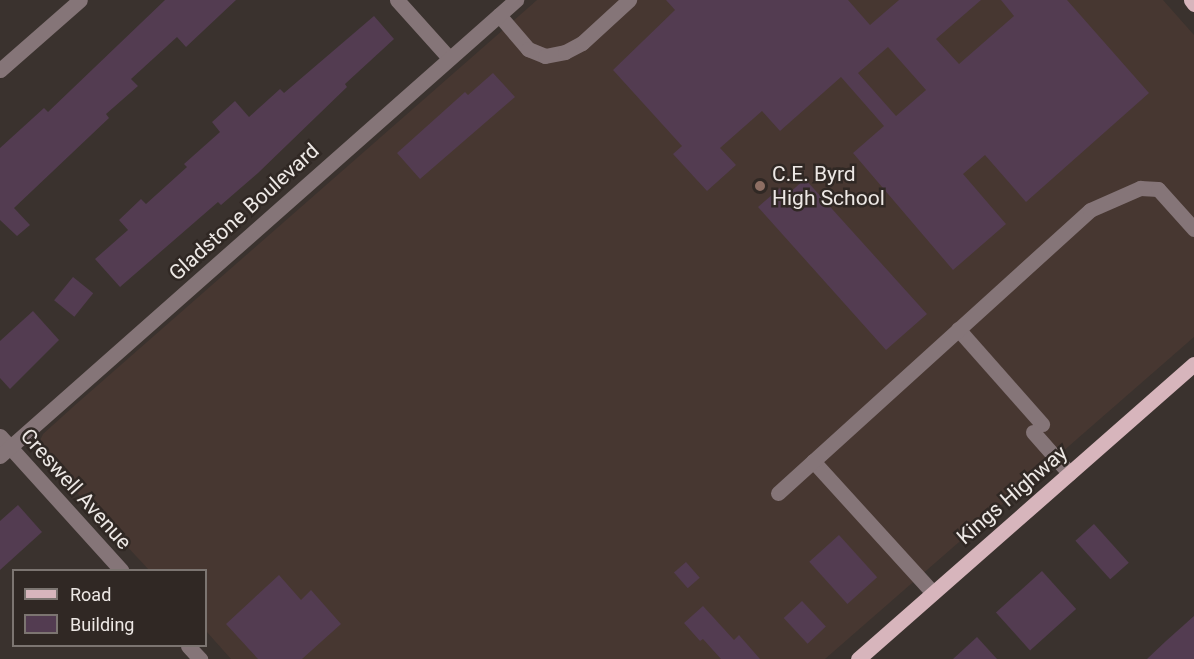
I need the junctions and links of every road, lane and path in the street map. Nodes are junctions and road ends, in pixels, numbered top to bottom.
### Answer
1 (80, 0) edge
2 (397, 0) edge
3 (516, 0) edge
4 (629, 0) edge
5 (1191, 0) edge
6 (1194, 4) edge
7 (499, 15) junction
8 (449, 58) junction
9 (0, 70) edge
10 (1194, 229) edge
11 (958, 329) junction
12 (1194, 364) edge
13 (3, 446) edge
14 (813, 461) junction
15 (1069, 472) junction
16 (778, 493) dead end
17 (120, 569) edge
18 (933, 593) junction
19 (190, 647) edge
20 (200, 659) edge
21 (858, 659) edge

1 - 9 street
2 - 8 street
3 - 7 street, Gladstone Boulevard
4 - 7 street
5 - 6 main road
7 - 8 street, Gladstone Boulevard
8 - 13 street, Gladstone Boulevard
10 - 11 street
11 - 14 street
11 - 15 street
12 - 15 main road, Kings Highway
13 - 17 street, Creswell Avenue
14 - 16 street
14 - 18 street
15 - 18 main road, Kings Highway
18 - 21 main road, Kings Highway
19 - 20 street

